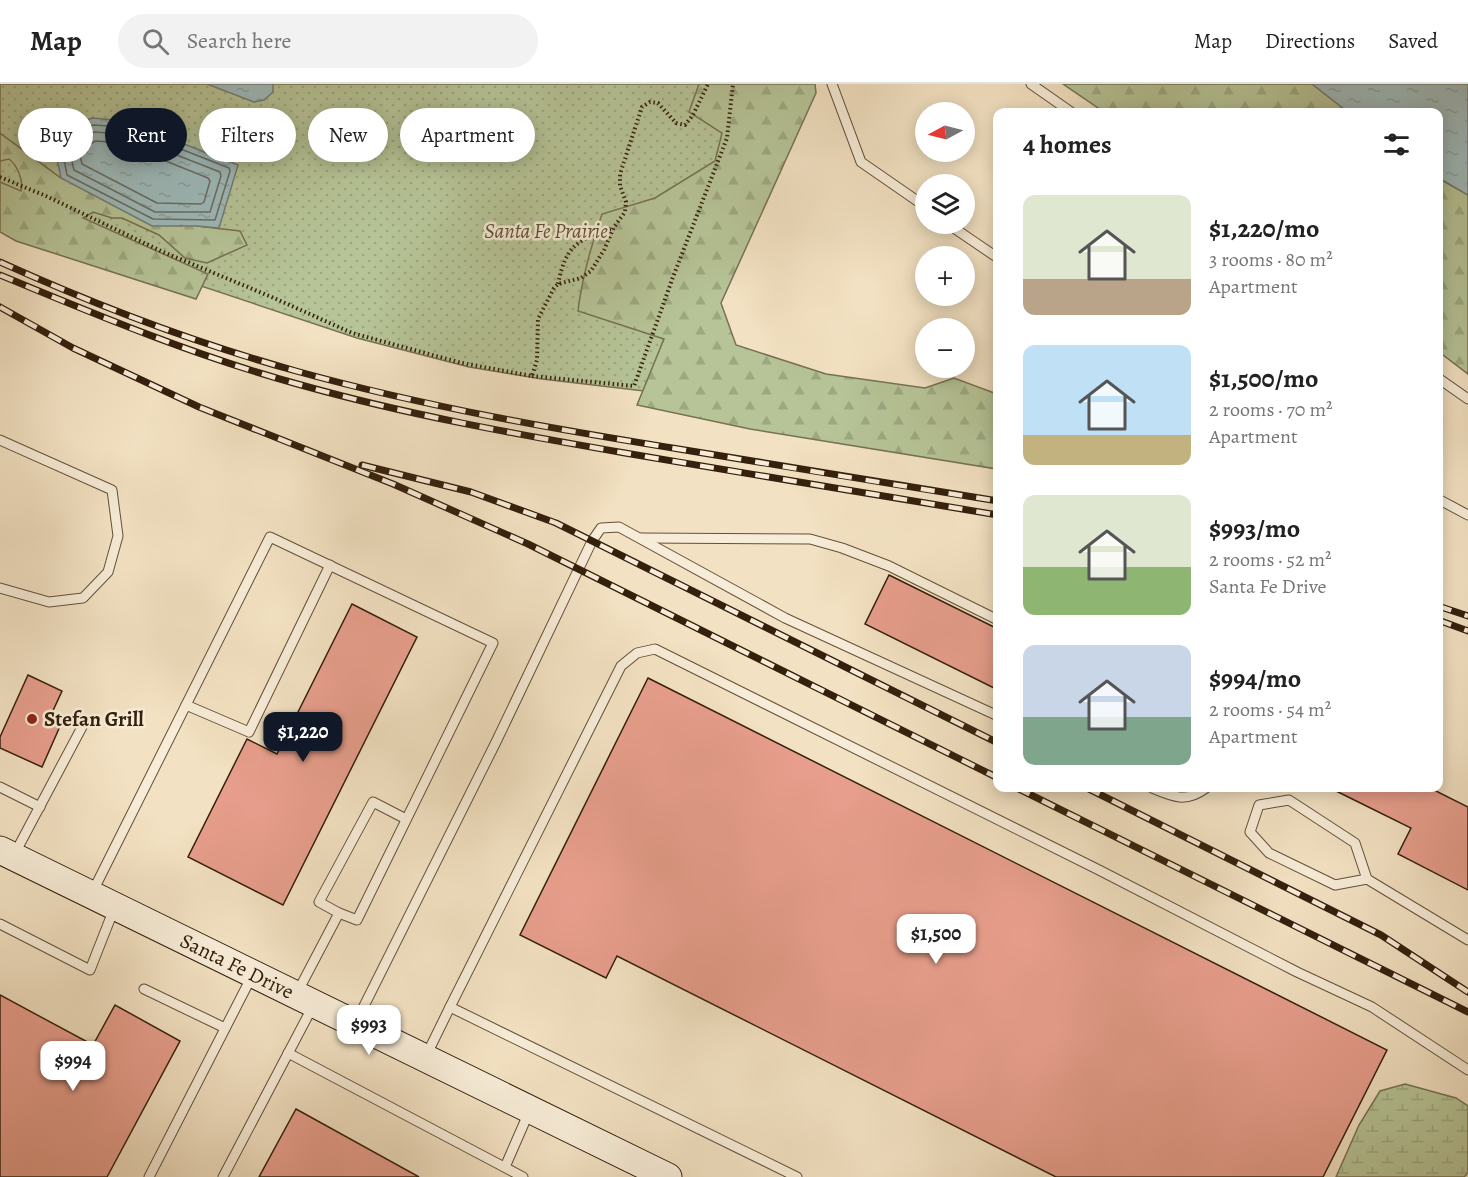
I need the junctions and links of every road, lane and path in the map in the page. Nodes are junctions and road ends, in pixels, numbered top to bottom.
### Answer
1 (708, 84) edge
2 (733, 84) edge
3 (832, 84) edge
4 (1031, 84) edge
5 (1065, 108) edge
6 (0, 177) edge
7 (915, 199) edge
8 (614, 228) junction
9 (963, 234) edge
10 (993, 255) edge
11 (558, 284) junction
12 (532, 376) junction
13 (1443, 382) edge
14 (1468, 399) edge
15 (0, 440) edge
16 (1443, 502) edge
17 (1468, 514) edge
18 (639, 538) junction
19 (330, 565) junction
20 (0, 588) edge
21 (993, 618) edge
22 (186, 705) junction
23 (993, 714) edge
24 (82, 727) dead end
25 (0, 787) edge
26 (1161, 792) edge
27 (1200, 792) edge
28 (40, 807) junction
29 (406, 819) junction
30 (7, 853) edge
31 (1367, 879) junction
32 (91, 895) junction
33 (115, 907) junction
34 (339, 913) junction
35 (0, 924) edge
36 (1468, 940) edge
37 (253, 974) junction
38 (144, 989) dead end
39 (305, 999) junction
40 (450, 1007) junction
41 (355, 1024) junction
42 (225, 1028) junction
43 (288, 1053) junction
44 (424, 1058) junction
45 (1468, 1070) edge
46 (530, 1110) junction
47 (505, 1167) junction
48 (149, 1177) edge
49 (223, 1177) edge
50 (522, 1177) edge
51 (668, 1177) edge
52 (796, 1177) edge

1 - 8 path
2 - 12 path
3 - 7 lane
4 - 5 lane
6 - 12 path
8 - 11 path
8 - 11 path
9 - 10 lane
11 - 12 path
13 - 14 lane
15 - 20 lane
16 - 17 lane
18 - 21 lane
18 - 23 lane
18 - 41 lane
19 - 22 lane
19 - 22 lane
19 - 29 lane
22 - 32 lane
24 - 28 lane
25 - 28 lane
26 - 27 lane
28 - 30 lane
29 - 34 lane
29 - 34 lane
30 - 32 street, Santa Fe Drive
31 - 31 lane
31 - 36 lane
32 - 33 street, Santa Fe Drive
33 - 35 lane
33 - 37 street, Santa Fe Drive
34 - 39 lane
37 - 39 street, Santa Fe Drive
37 - 42 lane
38 - 42 lane
39 - 41 street, Santa Fe Drive
39 - 43 lane
40 - 44 lane
40 - 45 lane
40 - 52 lane
41 - 44 street, Santa Fe Drive
42 - 48 lane
43 - 47 lane
43 - 49 lane
44 - 46 street, Santa Fe Drive
46 - 47 lane
46 - 51 street, Santa Fe Drive
47 - 50 lane

